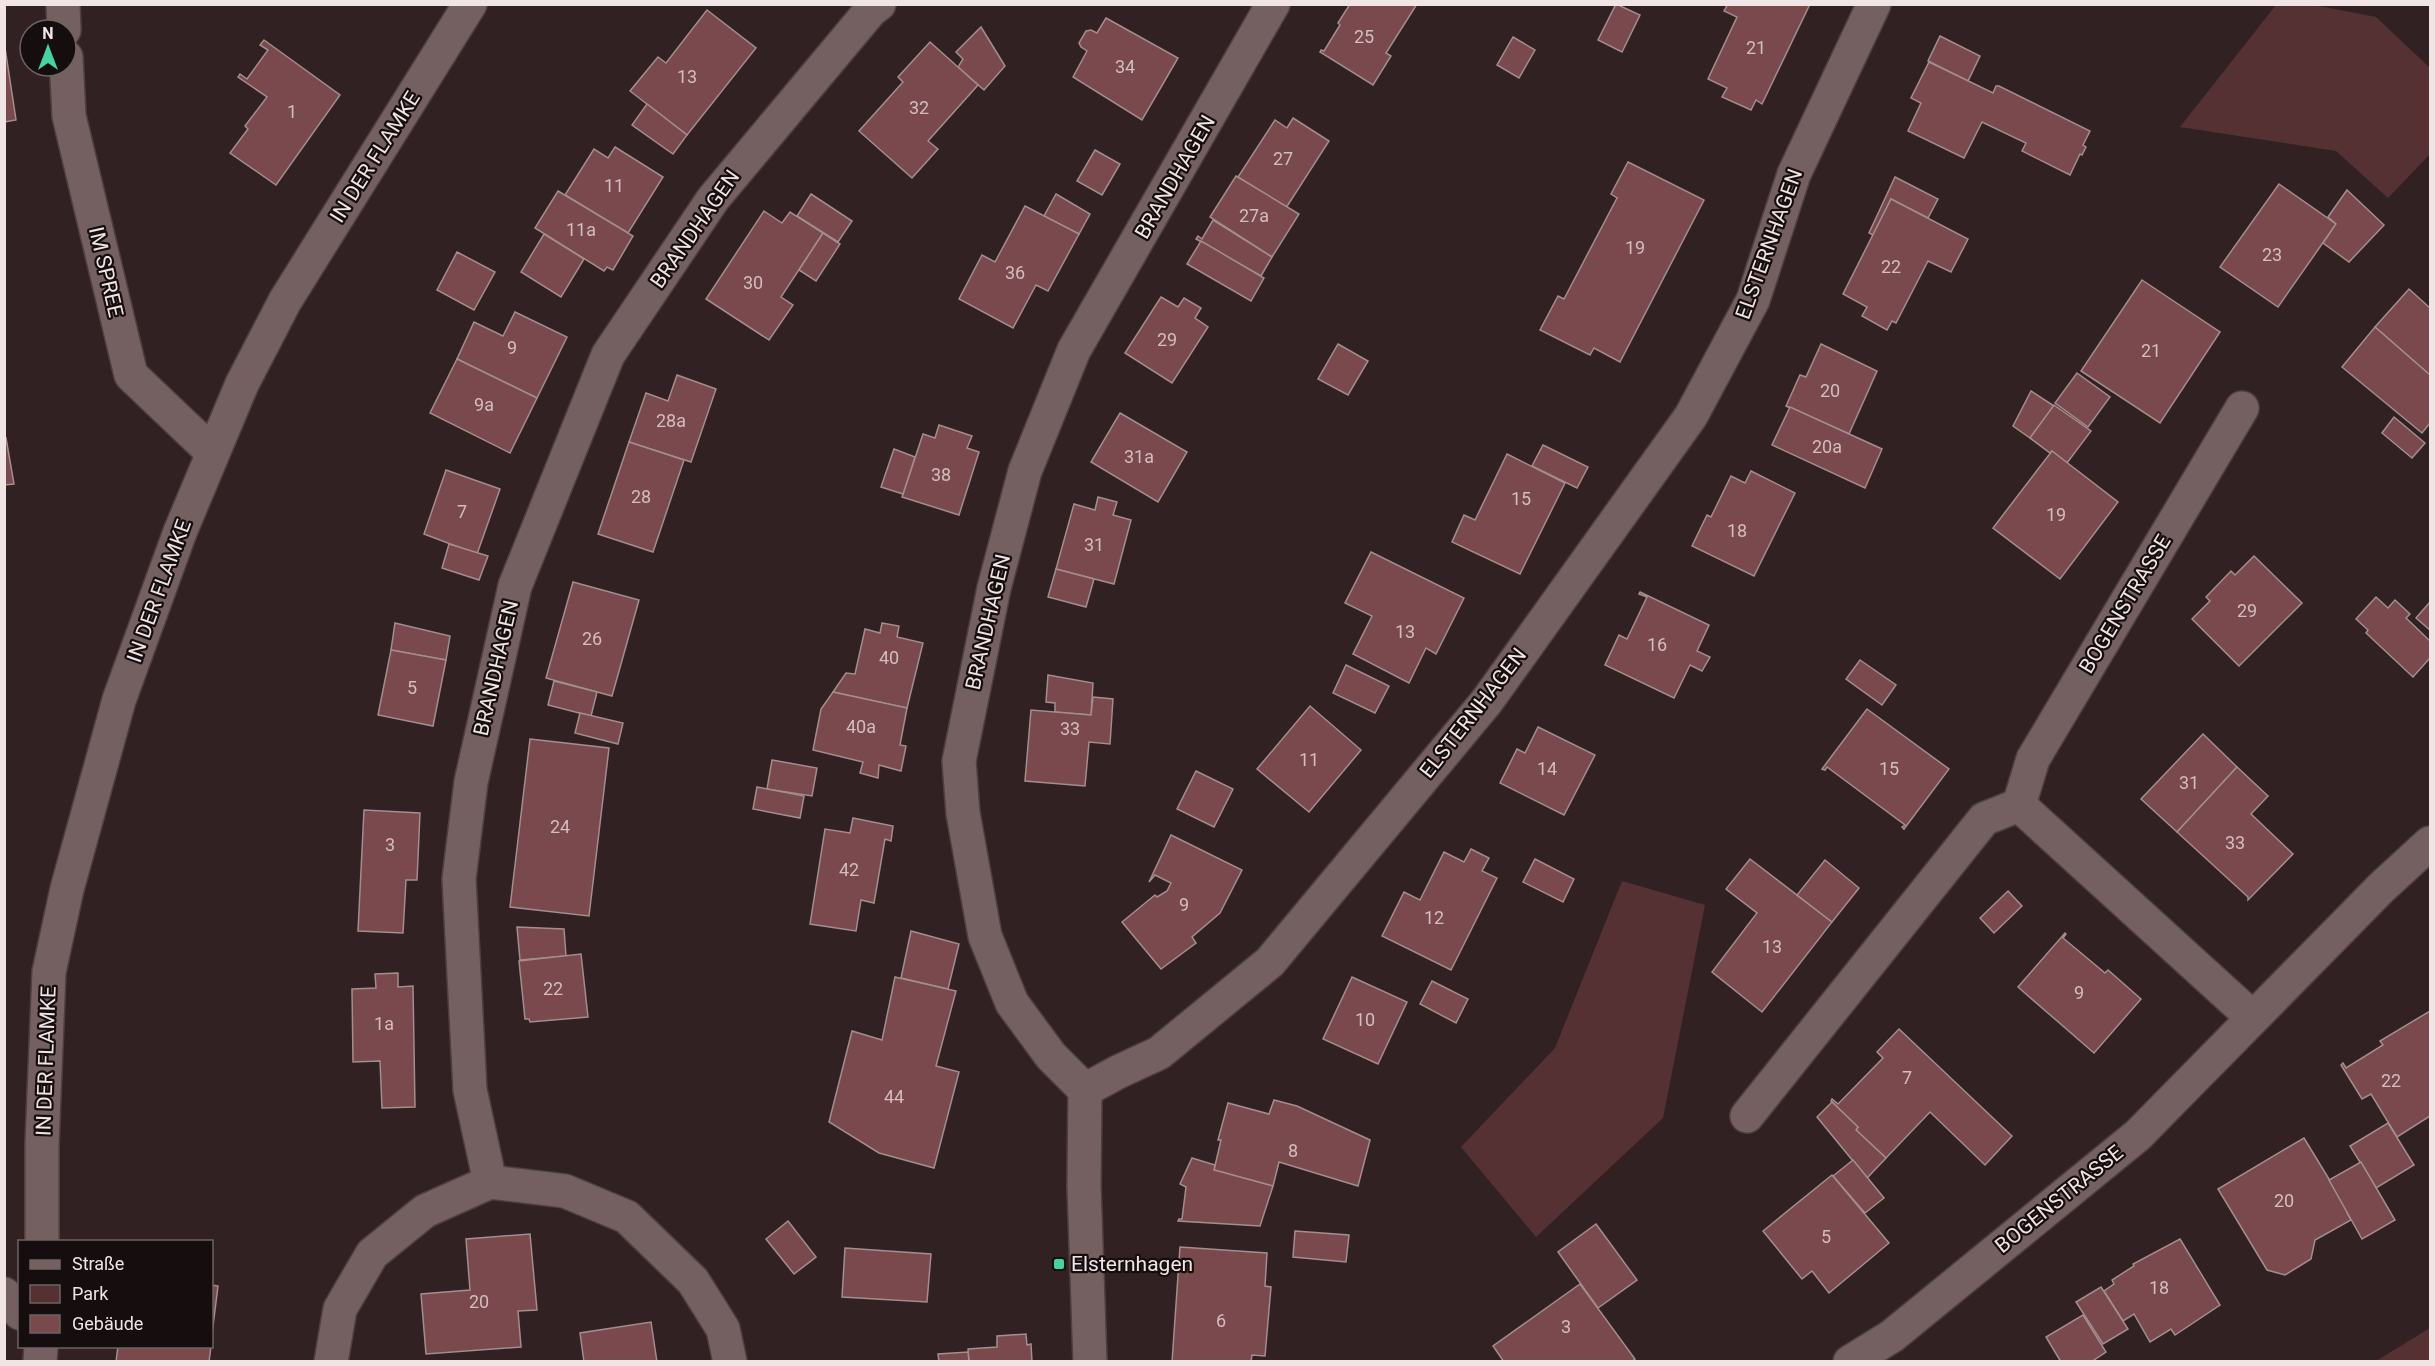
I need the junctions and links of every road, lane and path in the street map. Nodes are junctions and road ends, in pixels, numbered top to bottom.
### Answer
1 (470, 4) edge
2 (879, 4) edge
3 (1273, 4) edge
4 (1874, 4) edge
5 (67, 78) edge
6 (2242, 408) dead end
7 (212, 452) junction
8 (2019, 805) junction
9 (2430, 843) edge
10 (2253, 1018) junction
11 (1085, 1090) junction
12 (1747, 1116) dead end
13 (490, 1182) junction
14 (42, 1240) edge
15 (4, 1294) edge
16 (18, 1311) edge
17 (331, 1362) edge
18 (730, 1362) edge
19 (1090, 1362) edge
20 (1850, 1362) edge

1 - 7 street, IN DER FLAMKE
2 - 13 street, BRANDHAGEN
3 - 11 street, BRANDHAGEN
4 - 11 street, ELSTERNHAGEN
5 - 7 street, IM SPREE
6 - 8 street, BOGENSTRASSE
7 - 14 street, IN DER FLAMKE
8 - 10 street
8 - 12 street
9 - 10 street, BOGENSTRASSE
10 - 20 street, BOGENSTRASSE
11 - 19 street
13 - 17 street
13 - 18 street
15 - 16 street

